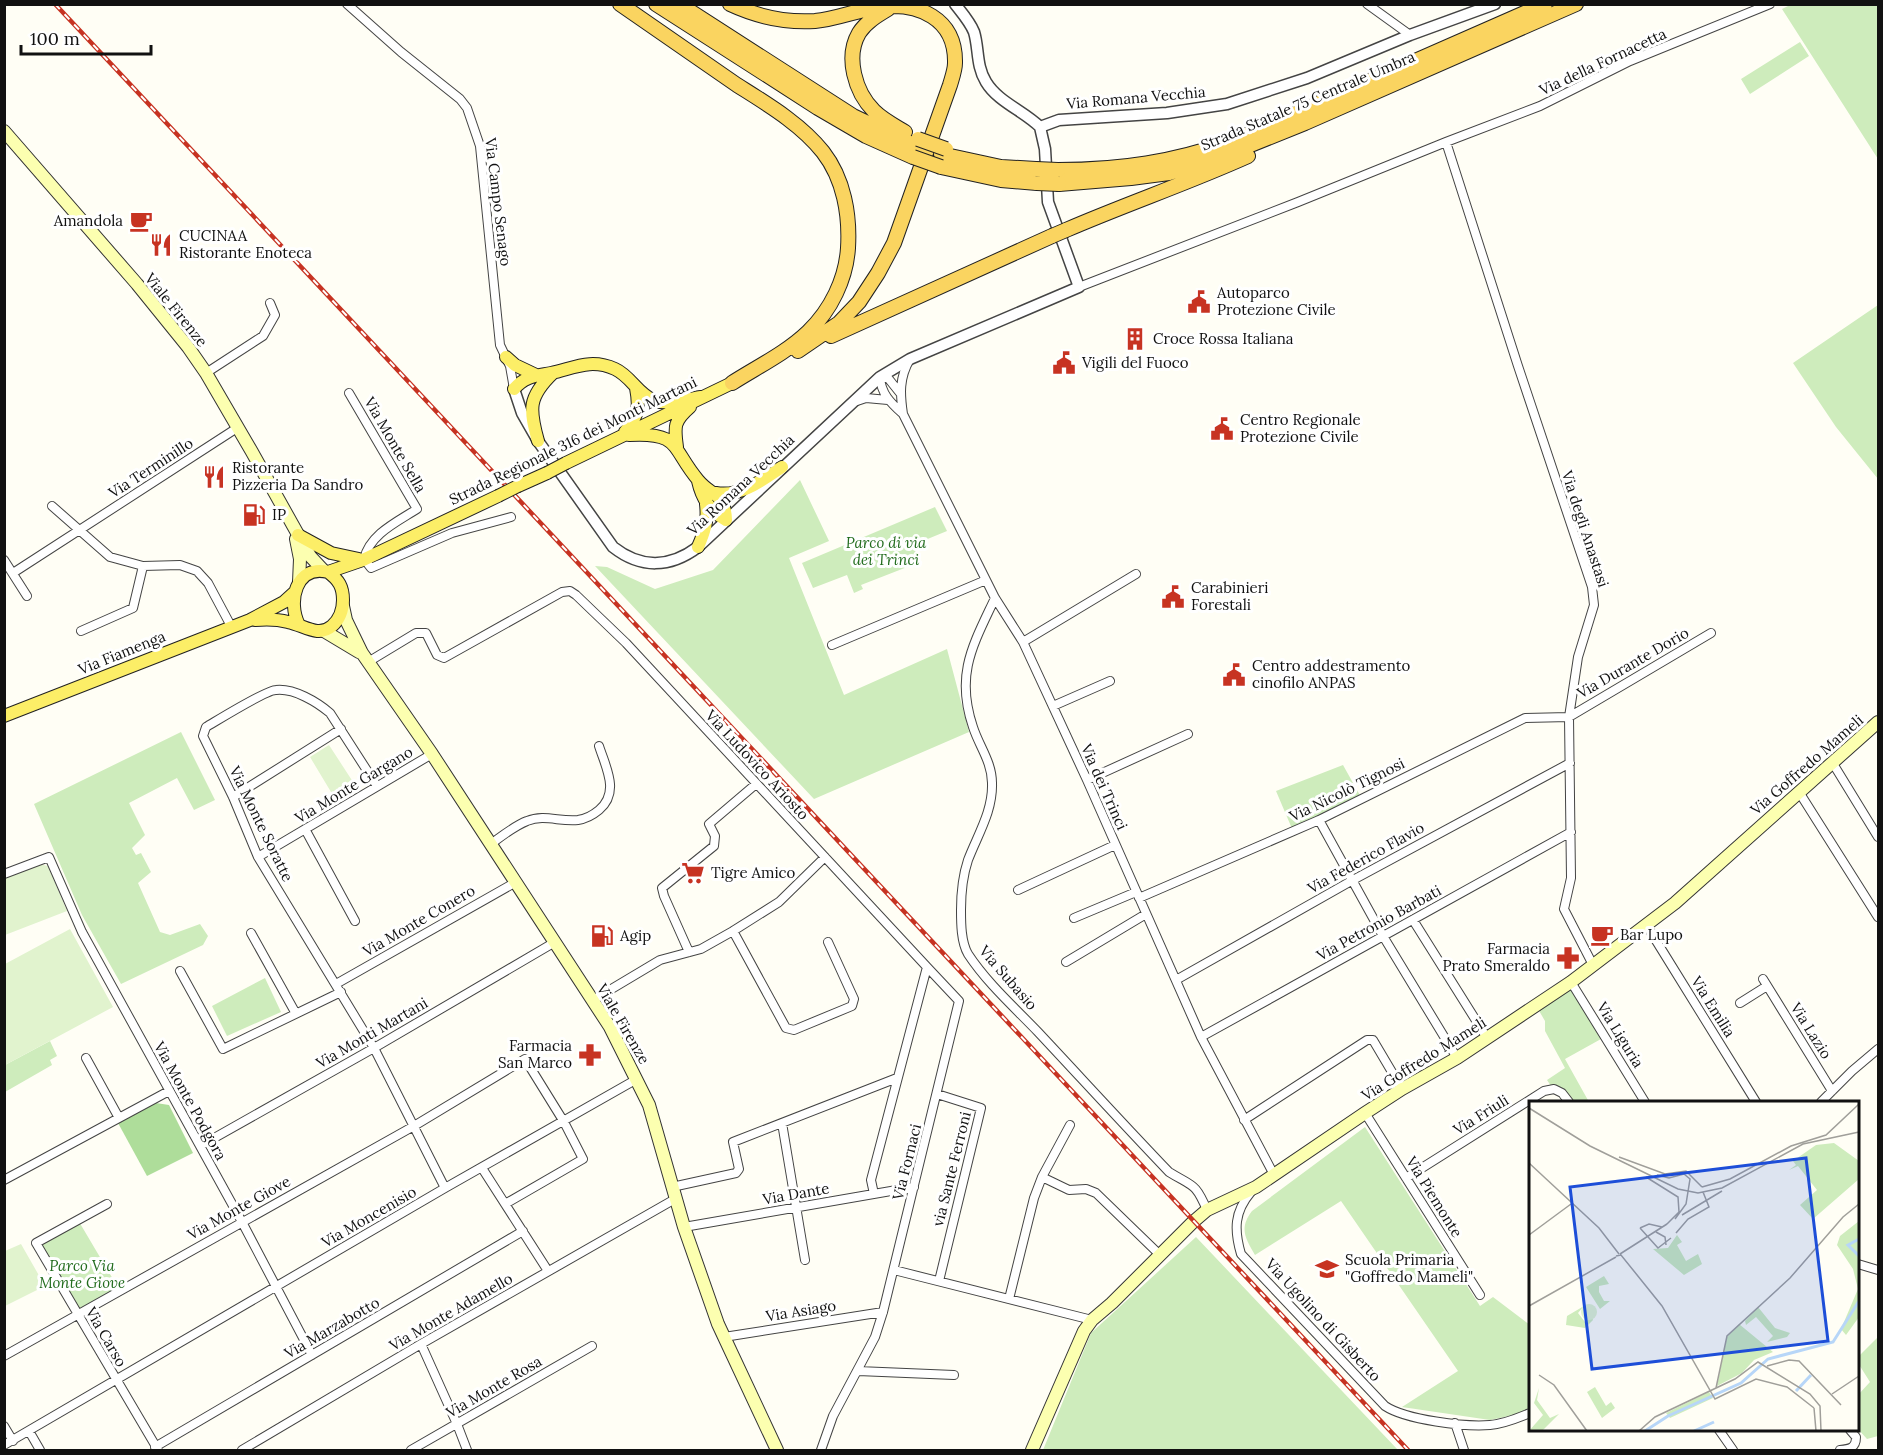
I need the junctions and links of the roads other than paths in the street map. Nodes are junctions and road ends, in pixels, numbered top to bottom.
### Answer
1 (347, 4) edge
2 (620, 4) edge
3 (656, 4) edge
4 (679, 4) edge
5 (730, 4) edge
6 (955, 4) edge
7 (1367, 4) edge
8 (1480, 4) edge
9 (1495, 4) edge
10 (1545, 4) edge
11 (1576, 4) edge
12 (1770, 4) edge
13 (892, 6) junction
14 (1458, 18) junction
15 (1410, 35) junction
16 (1305, 123) junction
17 (1040, 127) junction
18 (4, 131) edge
19 (1446, 142) junction
20 (916, 148) junction
21 (943, 157) junction
22 (1037, 176) junction
23 (1058, 177) junction
24 (1079, 287) junction
25 (270, 303) dead end
26 (798, 351) junction
27 (504, 354) junction
28 (910, 359) junction
29 (206, 373) junction
30 (880, 376) junction
31 (539, 379) junction
32 (732, 382) junction
33 (636, 388) junction
34 (514, 389) junction
35 (349, 393) dead end
36 (900, 393) junction
37 (701, 397) junction
38 (888, 400) junction
39 (849, 404) junction
40 (903, 414) junction
41 (237, 428) junction
42 (622, 435) junction
43 (538, 441) junction
44 (677, 447) junction
45 (782, 467) junction
46 (698, 481) junction
47 (716, 493) junction
48 (706, 502) junction
49 (52, 506) dead end
50 (511, 517) dead end
51 (726, 520) junction
52 (79, 531) junction
53 (296, 532) junction
54 (698, 547) junction
55 (4, 560) edge
56 (364, 560) junction
57 (143, 567) junction
58 (326, 572) junction
59 (13, 573) junction
60 (1136, 574) dead end
61 (986, 580) junction
62 (297, 587) junction
63 (343, 590) junction
64 (27, 596) dead end
65 (995, 598) junction
66 (343, 606) junction
67 (250, 620) junction
68 (299, 625) junction
69 (231, 626) junction
70 (81, 631) dead end
71 (324, 631) junction
72 (1711, 633) dead end
73 (1023, 642) junction
74 (832, 645) dead end
75 (365, 658) junction
76 (1110, 681) dead end
77 (1053, 706) junction
78 (4, 716) edge
79 (1569, 717) junction
80 (1878, 722) edge
81 (341, 729) junction
82 (1188, 734) dead end
83 (599, 746) dead end
84 (432, 754) junction
85 (1832, 762) junction
86 (1570, 763) junction
87 (1087, 780) junction
88 (756, 784) junction
89 (377, 786) junction
90 (1799, 792) junction
91 (233, 797) junction
92 (1319, 820) junction
93 (305, 829) junction
94 (1571, 832) junction
95 (1878, 837) edge
96 (491, 844) junction
97 (1115, 845) junction
98 (258, 857) junction
99 (825, 857) junction
100 (4, 874) edge
101 (1353, 880) junction
102 (516, 882) junction
103 (1018, 890) dead end
104 (1137, 895) junction
105 (1146, 914) junction
106 (1878, 917) edge
107 (1074, 918) dead end
108 (1413, 920) junction
109 (355, 921) dead end
110 (1647, 926) junction
111 (733, 931) junction
112 (251, 933) dead end
113 (1383, 936) junction
114 (555, 942) junction
115 (828, 942) dead end
116 (689, 952) junction
117 (1066, 962) dead end
118 (1593, 965) junction
119 (927, 967) junction
120 (180, 971) dead end
121 (1176, 980) junction
122 (1571, 982) junction
123 (338, 988) junction
124 (593, 1000) junction
125 (1740, 1003) dead end
126 (295, 1012) junction
127 (1201, 1037) junction
128 (1487, 1038) junction
129 (374, 1048) junction
130 (1878, 1049) edge
131 (86, 1058) dead end
132 (1457, 1058) junction
133 (897, 1078) junction
134 (637, 1079) junction
135 (1402, 1089) junction
136 (169, 1091) junction
137 (1832, 1091) junction
138 (937, 1094) junction
139 (1568, 1101) edge
140 (1644, 1101) edge
141 (1755, 1101) edge
142 (1822, 1101) edge
143 (1365, 1113) junction
144 (119, 1118) junction
145 (1244, 1120) junction
146 (564, 1122) junction
147 (782, 1123) junction
148 (1070, 1125) dead end
149 (414, 1126) junction
150 (200, 1146) junction
151 (482, 1168) junction
152 (1274, 1173) junction
153 (1042, 1177) junction
154 (1406, 1178) junction
155 (4, 1180) edge
156 (914, 1187) junction
157 (1256, 1187) junction
158 (445, 1188) junction
159 (673, 1193) junction
160 (874, 1194) junction
161 (107, 1204) dead end
162 (505, 1204) junction
163 (796, 1209) junction
164 (1207, 1210) junction
165 (242, 1222) junction
166 (684, 1227) junction
167 (523, 1231) junction
168 (1160, 1255) junction
169 (805, 1260) dead end
170 (1859, 1265) edge
171 (894, 1270) junction
172 (1878, 1270) edge
173 (548, 1271) junction
174 (939, 1281) junction
175 (276, 1286) junction
176 (1480, 1295) dead end
177 (1009, 1299) junction
178 (883, 1312) junction
179 (78, 1315) junction
180 (1092, 1320) junction
181 (724, 1337) junction
182 (421, 1344) junction
183 (592, 1346) dead end
184 (312, 1355) junction
185 (4, 1356) edge
186 (858, 1371) junction
187 (954, 1375) dead end
188 (117, 1382) junction
189 (1529, 1413) edge
190 (1455, 1423) junction
191 (457, 1424) junction
192 (4, 1426) edge
193 (29, 1431) junction
194 (1720, 1431) edge
195 (1851, 1431) edge
196 (13, 1441) junction
197 (4, 1445) edge
198 (156, 1449) edge
199 (40, 1450) edge
200 (242, 1450) edge
201 (411, 1450) edge
202 (467, 1450) edge
203 (777, 1450) edge
204 (821, 1450) edge
205 (1030, 1450) edge
206 (1464, 1450) edge
207 (1732, 1450) edge
208 (1840, 1450) edge

1 - 27 street, Via Campo Senago
2 - 32 highway
3 - 20 highway, Strada Statale 75 Centrale Umbra
4 - 20 highway, Strada Statale 75 Centrale Umbra
5 - 13 highway
6 - 17 street
7 - 15 street
8 - 14 street
9 - 14 street, Via Romana Vecchia
10 - 23 highway, Strada Statale 75 Centrale Umbra
11 - 16 highway, Strada Statale 75 Centrale Umbra
12 - 19 street, Via della Fornacetta
13 - 20 highway
13 - 26 highway
14 - 15 street, Via Romana Vecchia
15 - 17 street, Via Romana Vecchia
16 - 23 highway, Strada Statale 75 Centrale Umbra
16 - 26 highway, bridge
17 - 24 street
18 - 29 main road, Viale Firenze
19 - 24 street, Via Romana Vecchia
19 - 79 street, Via degli Anastasi
20 - 21 highway, Strada Statale 75 Centrale Umbra, bridge
21 - 22 highway, Strada Statale 75 Centrale Umbra
21 - 22 highway, Strada Statale 75 Centrale Umbra
22 - 23 highway, Strada Statale 75 Centrale Umbra, bridge
24 - 28 street, Via Romana Vecchia
25 - 29 street
26 - 32 highway, Strada Regionale 316 dei Monti Martani
27 - 31 main road
27 - 34 street, Via Romana Vecchia
28 - 30 street, Via Romana Vecchia
28 - 36 street, Via dei Trinci
29 - 41 main road, Viale Firenze
30 - 36 street
30 - 38 street, Via dei Trinci
30 - 39 street, Via Romana Vecchia
31 - 33 main road
31 - 34 main road
31 - 43 main road
32 - 37 main road, Strada Regionale 316 dei Monti Martani
33 - 37 main road
33 - 42 main road
34 - 43 street, Via Romana Vecchia
35 - 56 street, Via Monte Sella
36 - 40 street, Via dei Trinci
37 - 42 main road, Strada Regionale 316 dei Monti Martani
37 - 44 main road
38 - 39 street
38 - 40 street, Via dei Trinci
39 - 45 street, Via Romana Vecchia
40 - 61 street, Via dei Trinci
41 - 52 street, Via Terminillo
41 - 53 main road, Viale Firenze
42 - 44 main road
42 - 56 main road, Strada Regionale 316 dei Monti Martani, bridge
43 - 54 street, Via Romana Vecchia
44 - 46 main road
45 - 47 main road
45 - 51 street, Via Romana Vecchia
46 - 47 main road
46 - 48 main road
47 - 51 main road
48 - 51 main road
48 - 54 main road
49 - 52 street
50 - 56 street
51 - 54 street, Via Romana Vecchia
52 - 57 street
52 - 59 street, Via Terminillo
53 - 56 main road
53 - 58 main road, Viale Firenze
53 - 62 main road, Viale Firenze
55 - 59 street
56 - 58 main road, Strada Regionale 316 dei Monti Martani
56 - 63 main road, Strada Regionale 316 dei Monti Martani
57 - 69 street
57 - 70 street
58 - 62 main road
58 - 63 main road, Viale Firenze
59 - 64 street
60 - 73 street
61 - 65 street, Via dei Trinci
61 - 74 street
62 - 67 main road, Via Fiamenga
62 - 68 main road, Viale Firenze
63 - 66 main road, Viale Firenze
65 - 73 street, Via dei Trinci
65 - 164 street, Via Subasio
66 - 71 main road
66 - 75 main road, Viale Firenze
67 - 68 main road, Via Fiamenga
67 - 69 main road, Via Fiamenga
68 - 71 main road, Viale Firenze
69 - 78 main road, Via Fiamenga
71 - 75 main road, Viale Firenze
72 - 79 street, Via Durante Dorio
73 - 77 street, Via dei Trinci
75 - 84 main road, Viale Firenze
75 - 88 street, Via Ludovico Ariosto
76 - 77 street
77 - 87 street, Via dei Trinci
79 - 86 street, Via degli Anastasi
79 - 92 street, Via Nicolò Tignosi
80 - 85 main road, Via Goffredo Mameli
81 - 89 street
81 - 91 street
81 - 91 street, Via Monte Soratte
82 - 87 street
83 - 96 street
84 - 89 street, Via Monte Gargano
84 - 96 main road, Viale Firenze
85 - 90 main road, Via Goffredo Mameli
85 - 95 street
86 - 94 street, Via degli Anastasi
86 - 101 street, Via Federico Flavio
87 - 97 street, Via dei Trinci
88 - 99 street, Via Ludovico Ariosto
88 - 116 street
89 - 93 street, Via Monte Gargano
90 - 106 street
90 - 110 main road, Via Goffredo Mameli
91 - 98 street, Via Monte Soratte
92 - 101 street
92 - 104 street, Via Nicolò Tignosi
93 - 98 street, Via Monte Gargano
93 - 109 street
94 - 108 street, Via Petronio Barbati
94 - 118 street, Via degli Anastasi
96 - 102 main road, Viale Firenze
97 - 103 street
97 - 104 street, Via dei Trinci
98 - 123 street, Via Monte Soratte
99 - 111 street
99 - 119 street, Via Ludovico Ariosto
100 - 136 street, Via Monte Podgora
101 - 113 street
101 - 121 street, Via Federico Flavio
102 - 114 main road, Viale Firenze
102 - 123 street, Via Monte Conero
104 - 105 street, Via dei Trinci
104 - 107 street, Via Nicolò Tignosi
105 - 117 street
105 - 121 street, Via dei Trinci
108 - 113 street, Via Petronio Barbati
108 - 128 street
110 - 118 main road, Via Goffredo Mameli
110 - 141 street, Via Emilia
111 - 115 street
111 - 116 street
112 - 126 street
113 - 127 street, Via Petronio Barbati
113 - 132 street
114 - 124 main road, Viale Firenze
114 - 129 street, Via Monti Martani
116 - 124 street
118 - 122 main road, Via Goffredo Mameli
119 - 133 street
119 - 138 street, Via Fornaci
120 - 126 street
121 - 127 street, Via dei Trinci
122 - 128 main road, Via Goffredo Mameli
122 - 140 street, Via Liguria
123 - 126 street
123 - 129 street, Via Monte Soratte
124 - 134 main road, Viale Firenze
125 - 137 street, Via Lazio
127 - 145 street, Via dei Trinci
128 - 132 main road, Via Goffredo Mameli
129 - 149 street
129 - 150 street, Via Monti Martani
130 - 137 street
131 - 144 street
132 - 135 main road, Via Goffredo Mameli
133 - 147 street
133 - 160 street
134 - 146 street, Via Moncenisio
134 - 159 main road, Viale Firenze
135 - 143 main road, Via Goffredo Mameli
135 - 145 street
136 - 144 street
136 - 150 street, Via Monte Podgora
137 - 142 street
138 - 156 street, Via Fornaci
138 - 174 street, via Sante Ferroni
139 - 154 street, Via Friuli
143 - 152 main road, Via Goffredo Mameli
143 - 154 street, Via Piemonte
144 - 155 street
145 - 152 street, Via dei Trinci
146 - 149 street, Via Monte Giove
146 - 151 street, Via Moncenisio
146 - 162 street
147 - 159 street, Via Monte Adamello
147 - 163 street
148 - 153 street
149 - 158 street
149 - 165 street, Via Monte Giove
150 - 165 street, Via Monte Podgora
151 - 158 street, Via Moncenisio
151 - 162 street
152 - 157 main road, Via Goffredo Mameli
153 - 168 street
153 - 177 street
154 - 176 street, Via Piemonte
156 - 160 street, Via Dante
156 - 171 street, Via Fornaci
157 - 164 main road, Via Goffredo Mameli
157 - 190 street, Via Ugolino di Gisberto
158 - 175 street, Via Moncenisio
159 - 166 main road, Viale Firenze
159 - 173 street, Via Monte Adamello
160 - 163 street, Via Dante
161 - 179 street, Via Carso
162 - 167 street
163 - 166 street, Via Dante
163 - 169 street
164 - 168 main road, Via Goffredo Mameli
165 - 175 street, Via Monte Podgora
165 - 179 street, Via Monte Giove
166 - 181 main road, Viale Firenze
167 - 173 street
167 - 184 street, Via Marzabotto
168 - 180 main road, Via Goffredo Mameli
170 - 172 street
171 - 174 street
171 - 178 street, Via Fornaci
173 - 182 street, Via Monte Adamello
174 - 177 street
175 - 184 street, Via Monte Podgora
175 - 188 street, Via Moncenisio
177 - 180 street
178 - 181 street, Via Asiago
178 - 186 street, Via Fornaci
179 - 185 street, Via Monte Giove
179 - 188 street, Via Carso
180 - 205 main road, Via Goffredo Mameli
181 - 203 main road, Viale Firenze
182 - 191 street
182 - 200 street, Via Monte Adamello
183 - 191 street, Via Monte Rosa
184 - 198 street, Via Marzabotto
186 - 187 street
186 - 204 street, Via Fornaci
188 - 193 street, Via Moncenisio
188 - 198 street, Via Carso
189 - 190 street
190 - 206 street
191 - 201 street, Via Monte Rosa
191 - 202 street
192 - 196 street
193 - 196 street, Via Moncenisio
193 - 199 street
194 - 207 street
195 - 208 street
196 - 197 street, Via Moncenisio

